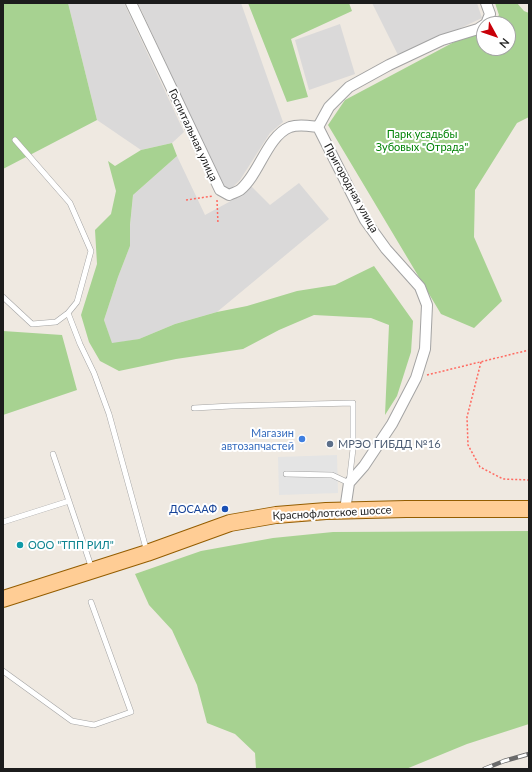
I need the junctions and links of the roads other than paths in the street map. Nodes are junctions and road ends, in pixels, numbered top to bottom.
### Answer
1 (131, 3) edge
2 (486, 3) edge
3 (489, 16) edge
4 (476, 30) edge
5 (318, 127) junction
6 (15, 140) dead end
7 (3, 297) edge
8 (68, 313) junction
9 (194, 408) dead end
10 (53, 454) dead end
11 (286, 474) dead end
12 (349, 483) junction
13 (69, 500) junction
14 (529, 509) edge
15 (345, 510) junction
16 (3, 522) edge
17 (148, 553) junction
18 (92, 570) junction
19 (3, 599) edge
20 (91, 602) dead end
21 (3, 671) edge

1 - 5 street, Госпитальная улица
2 - 3 street
4 - 5 street
5 - 12 street, Пригородная улица
6 - 8 lane
7 - 8 lane
8 - 17 lane
9 - 12 lane
10 - 13 lane
11 - 12 lane
12 - 15 street
13 - 16 lane
13 - 18 lane
14 - 15 main road, Краснофлотское шоссе
15 - 17 main road, Краснофлотское шоссе
17 - 18 main road, Краснофлотское шоссе
18 - 19 main road, Краснофлотское шоссе
20 - 21 lane

